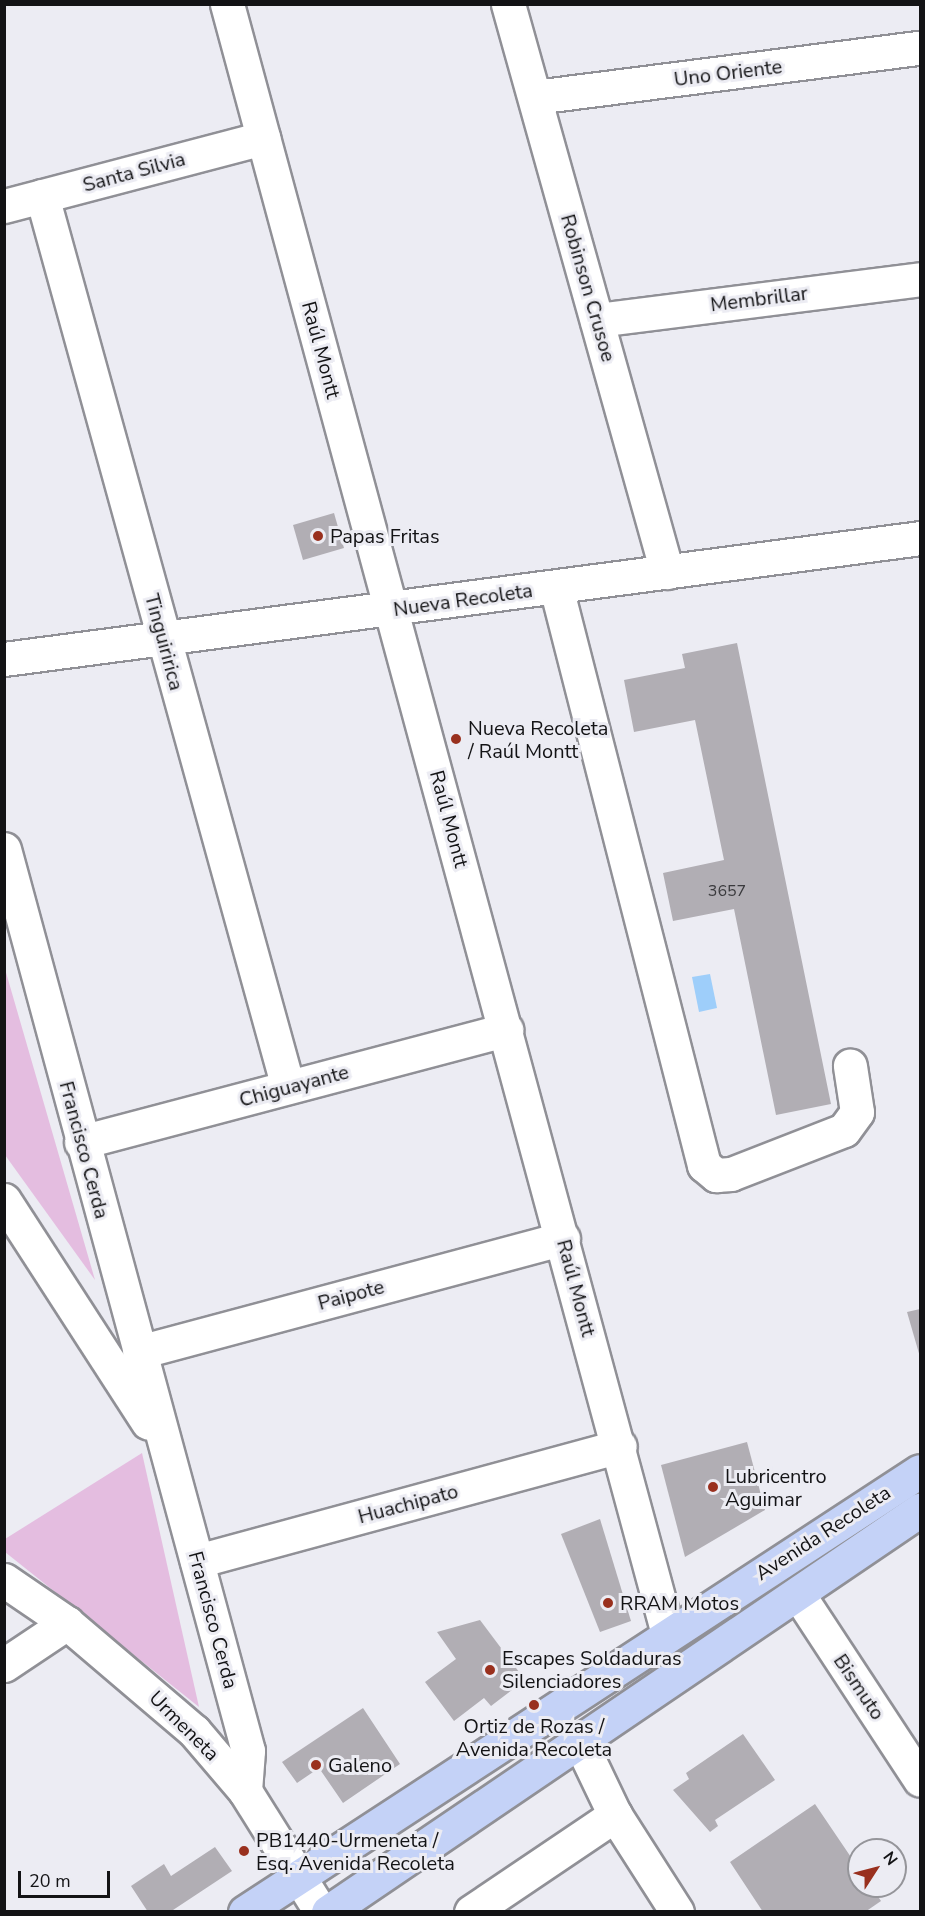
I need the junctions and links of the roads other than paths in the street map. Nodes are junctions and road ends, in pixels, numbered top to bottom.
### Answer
1 (227, 4) edge
2 (508, 4) edge
3 (921, 48) edge
4 (535, 98) junction
5 (263, 138) junction
6 (42, 196) junction
7 (4, 206) edge
8 (921, 279) edge
9 (597, 320) junction
10 (921, 538) edge
11 (667, 572) junction
12 (556, 587) junction
13 (392, 609) junction
14 (163, 639) junction
15 (4, 659) edge
16 (4, 849) edge
17 (14, 924) edge
18 (506, 1030) junction
19 (850, 1066) dead end
20 (288, 1087) junction
21 (81, 1142) junction
22 (4, 1200) edge
23 (563, 1238) junction
24 (139, 1352) junction
25 (620, 1446) junction
26 (166, 1450) junction
27 (921, 1471) edge
28 (921, 1510) edge
29 (197, 1561) junction
30 (4, 1580) edge
31 (798, 1594) junction
32 (67, 1623) junction
33 (668, 1634) junction
34 (4, 1665) edge
35 (580, 1742) junction
36 (921, 1780) edge
37 (245, 1791) junction
38 (615, 1815) junction
39 (299, 1875) junction
40 (245, 1911) edge
41 (321, 1911) edge
42 (328, 1911) edge
43 (471, 1911) edge
44 (677, 1911) edge

1 - 5 street, Raúl Montt
2 - 4 street, Robinson Crusoe
3 - 4 street, Uno Oriente
4 - 9 street, Robinson Crusoe
5 - 6 street, Santa Silvia
5 - 13 street, Raúl Montt
6 - 7 street, Santa Silvia
6 - 14 street, Tinguiririca
8 - 9 street, Membrillar
9 - 11 street, Robinson Crusoe
10 - 11 street, Nueva Recoleta
11 - 12 street, Nueva Recoleta
12 - 13 street, Nueva Recoleta
12 - 19 street
13 - 14 street, Nueva Recoleta
13 - 18 street, Raúl Montt
14 - 15 street, Nueva Recoleta
14 - 20 street, Tinguiririca
16 - 17 street, Francisco Cerda
17 - 21 street, Francisco Cerda
18 - 20 street, Chiguayante
18 - 23 street, Raúl Montt
20 - 21 street, Chiguayante
21 - 24 street, Francisco Cerda
22 - 26 street, Francisco Cerda
23 - 24 street, Paipote
23 - 25 street, Raúl Montt
24 - 26 street, Francisco Cerda
25 - 29 street, Huachipato
25 - 33 street, Raúl Montt
26 - 29 street, Francisco Cerda
27 - 33 main road, Avenida Recoleta
28 - 31 main road, Avenida Recoleta
29 - 37 street, Francisco Cerda
30 - 32 street, Urmeneta
31 - 35 main road, Avenida Recoleta
31 - 36 street, Bismuto
32 - 34 street
32 - 37 street, Urmeneta
33 - 39 main road, Avenida Recoleta
35 - 38 street
35 - 42 main road, Avenida Recoleta
37 - 39 street, Urmeneta
38 - 43 street
38 - 44 street
39 - 40 main road, Avenida Recoleta
39 - 41 street, Urmeneta

